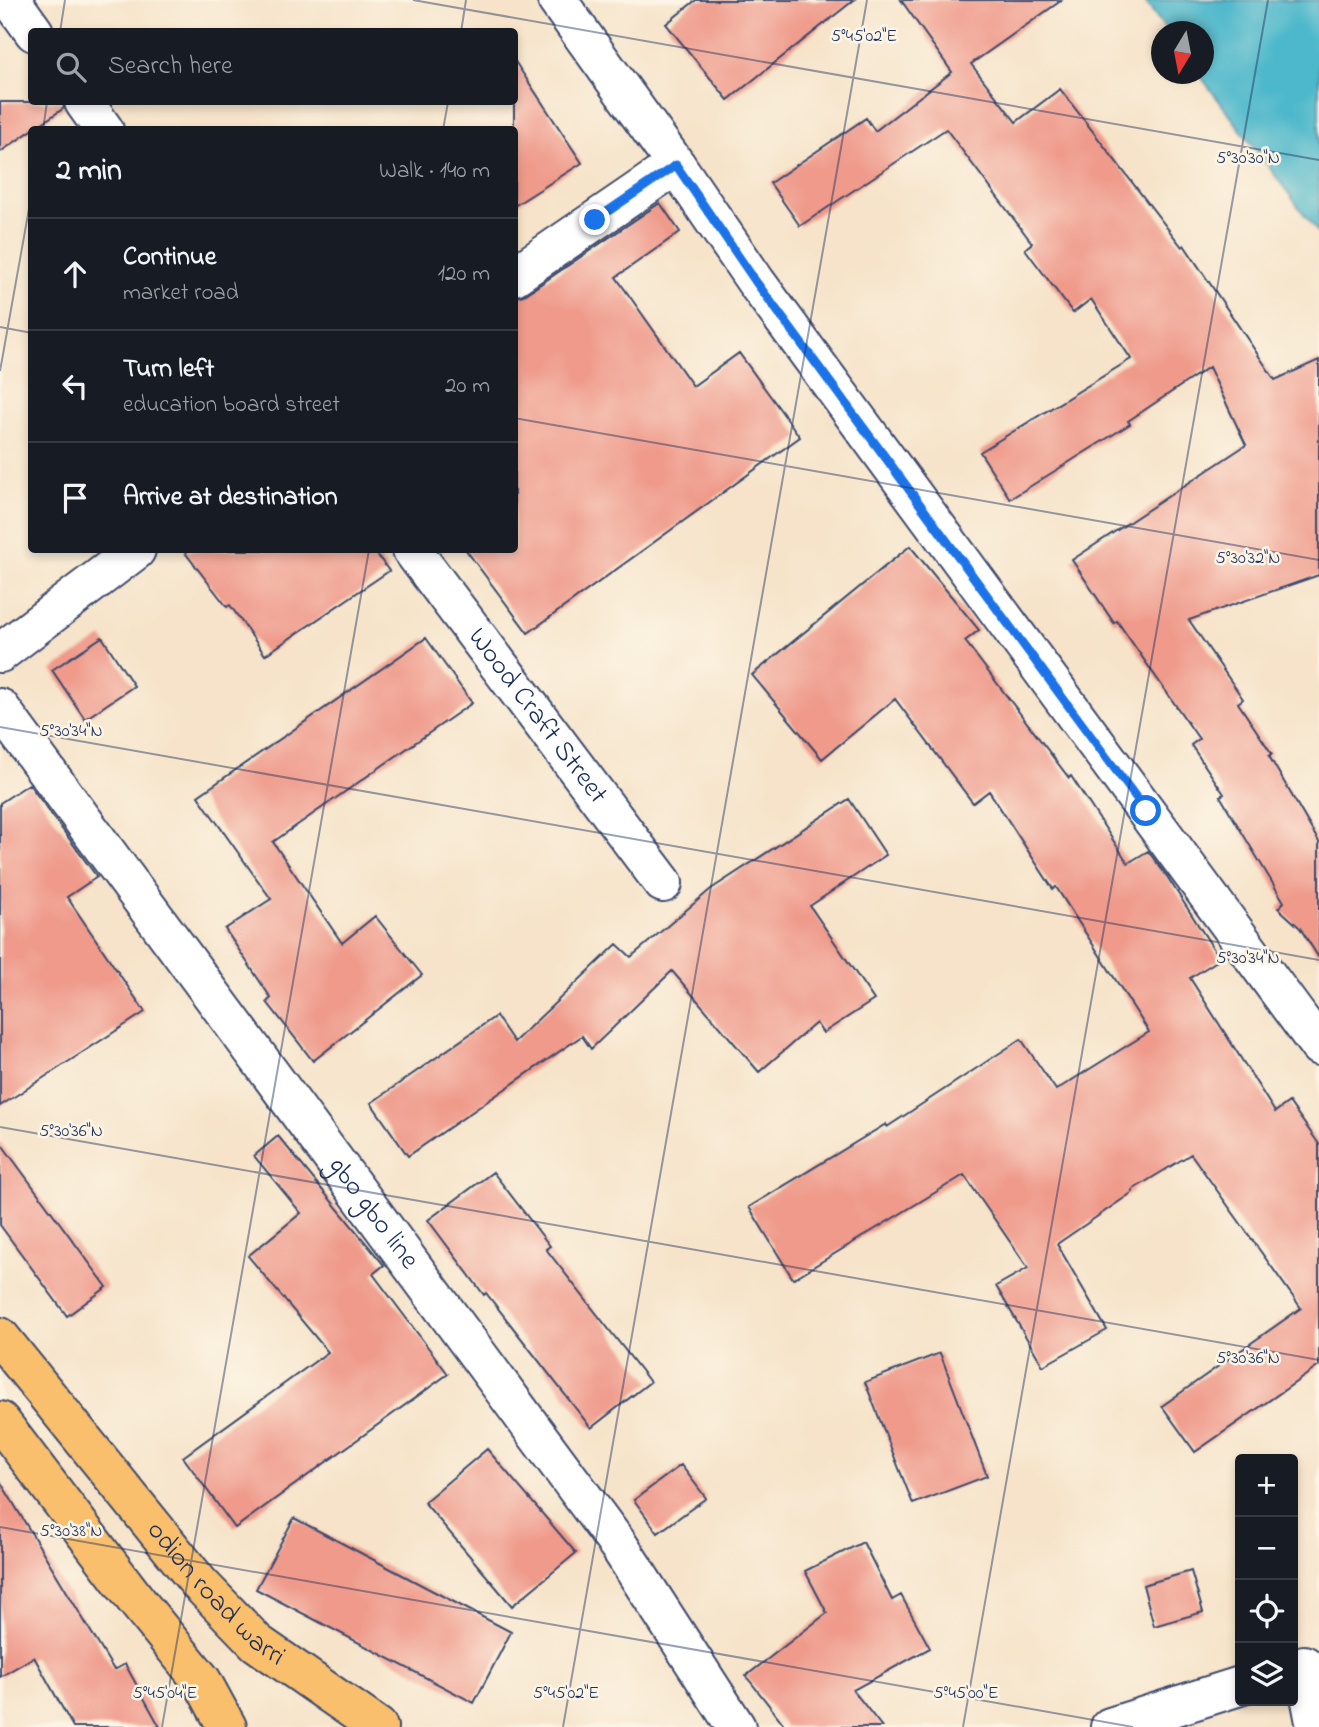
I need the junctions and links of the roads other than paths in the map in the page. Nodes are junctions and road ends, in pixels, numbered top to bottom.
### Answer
1 (11, 0) edge
2 (557, 0) edge
3 (31, 28) edge
4 (86, 105) edge
5 (101, 126) edge
6 (676, 165) junction
7 (518, 273) edge
8 (132, 553) edge
9 (414, 553) edge
10 (0, 653) edge
11 (0, 708) edge
12 (663, 883) dead end
13 (1319, 1046) edge
14 (0, 1337) edge
15 (0, 1421) edge
16 (1305, 1665) edge
17 (1235, 1688) edge
18 (227, 1727) edge
19 (378, 1727) edge
20 (736, 1727) edge
21 (1110, 1727) edge
22 (1316, 1727) edge

1 - 3 street
2 - 6 street
4 - 5 street
6 - 7 street
6 - 13 street
8 - 10 street
9 - 12 street, Wood Craft Street
11 - 20 street, gbo gbo line
14 - 19 main road, odion road warri
15 - 18 main road
16 - 22 street
17 - 21 street

